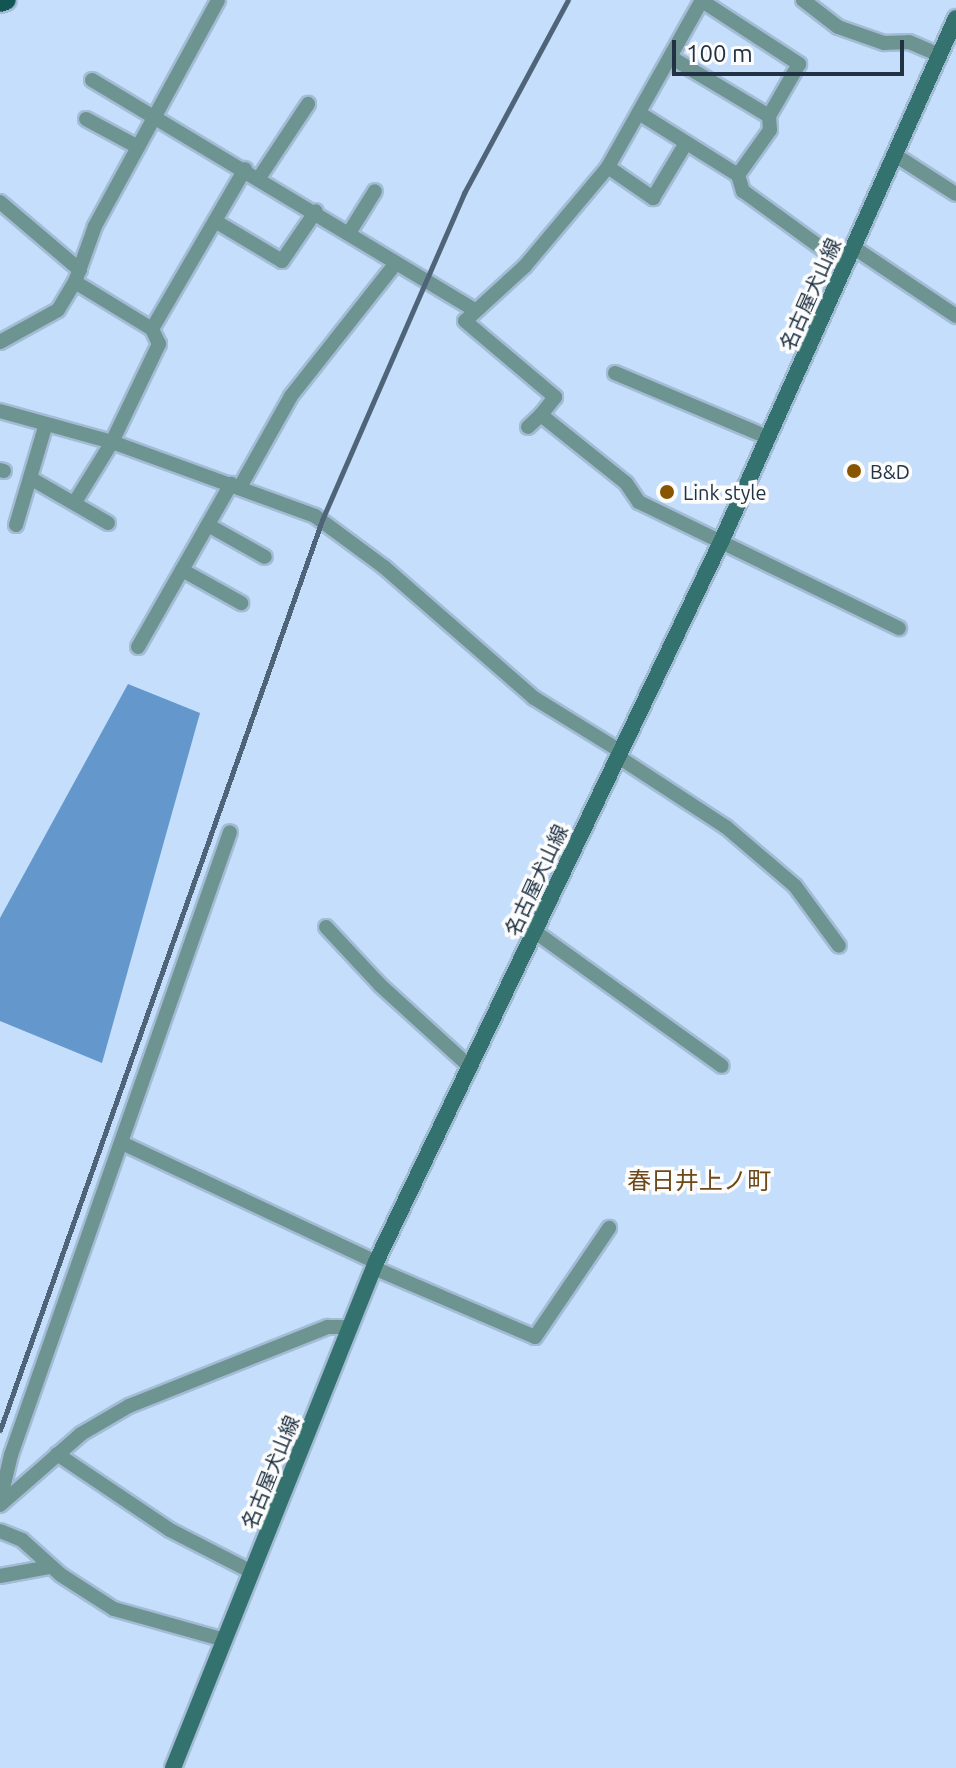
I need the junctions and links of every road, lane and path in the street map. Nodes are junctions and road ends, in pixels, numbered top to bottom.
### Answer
1 (6, 0) edge
2 (218, 0) edge
3 (702, 0) edge
4 (803, 0) edge
5 (0, 2) edge
6 (956, 18) edge
7 (939, 55) junction
8 (672, 58) junction
9 (92, 80) dead end
10 (308, 104) dead end
11 (639, 113) junction
12 (769, 116) junction
13 (155, 117) junction
14 (86, 119) dead end
15 (686, 143) junction
16 (138, 147) junction
17 (895, 155) junction
18 (608, 167) junction
19 (245, 169) junction
20 (738, 175) junction
21 (259, 178) junction
22 (375, 191) dead end
23 (956, 194) edge
24 (0, 202) edge
25 (316, 211) junction
26 (215, 221) junction
27 (349, 233) junction
28 (853, 247) junction
29 (396, 263) junction
30 (845, 265) junction
31 (78, 276) junction
32 (473, 309) junction
33 (956, 316) edge
34 (152, 329) junction
35 (0, 342) edge
36 (615, 373) dead end
37 (0, 411) edge
38 (541, 415) junction
39 (46, 424) junction
40 (528, 427) dead end
41 (767, 437) junction
42 (112, 442) junction
43 (30, 478) junction
44 (236, 485) junction
45 (75, 502) junction
46 (108, 523) dead end
47 (16, 525) dead end
48 (208, 525) junction
49 (721, 542) junction
50 (265, 557) dead end
51 (182, 570) junction
52 (241, 603) dead end
53 (899, 628) dead end
54 (138, 647) dead end
55 (619, 753) junction
56 (230, 832) dead end
57 (326, 927) dead end
58 (534, 931) junction
59 (839, 946) dead end
60 (722, 1066) dead end
61 (470, 1067) junction
62 (124, 1144) junction
63 (609, 1228) dead end
64 (375, 1265) junction
65 (349, 1327) junction
66 (57, 1454) junction
67 (0, 1503) edge
68 (0, 1531) edge
69 (50, 1567) junction
70 (252, 1572) junction
71 (0, 1576) edge
72 (224, 1640) junction
73 (173, 1768) edge

1 - 5 main road
2 - 13 street
3 - 8 street
3 - 12 street
4 - 7 street
6 - 7 main road, 名古屋犬山線
7 - 17 main road, 名古屋犬山線
8 - 11 street
8 - 12 street
9 - 13 street
10 - 21 street
11 - 15 street
11 - 18 street
12 - 20 street
13 - 16 street
13 - 19 street
14 - 16 street
15 - 18 street
15 - 20 street
16 - 31 street
17 - 23 street
17 - 28 main road, 名古屋犬山線
18 - 32 street
19 - 21 street
19 - 26 street
20 - 30 street
21 - 25 street
22 - 27 street
24 - 31 street
25 - 26 street
25 - 27 street
26 - 34 street
27 - 29 street
28 - 30 main road, 名古屋犬山線
28 - 33 street
29 - 32 street
29 - 44 street
30 - 41 main road, 名古屋犬山線
31 - 34 street
31 - 35 street
32 - 38 street
34 - 42 street
36 - 41 street
37 - 39 street
38 - 40 street
38 - 49 street
39 - 42 street
39 - 43 street
41 - 49 main road, 名古屋犬山線
42 - 44 street
42 - 45 street
43 - 45 street
43 - 47 street
44 - 48 street
44 - 55 street
45 - 46 street
48 - 50 street
48 - 51 street
49 - 53 street
49 - 55 main road, 名古屋犬山線
51 - 52 street
51 - 54 street
55 - 58 main road, 名古屋犬山線
55 - 59 street
56 - 62 street
57 - 61 street
58 - 60 street
58 - 61 main road, 名古屋犬山線
61 - 64 main road, 名古屋犬山線
62 - 64 street
62 - 67 street
63 - 64 street
64 - 65 main road, 名古屋犬山線
65 - 66 street
65 - 70 main road, 名古屋犬山線
66 - 67 street
66 - 70 street
68 - 69 street
69 - 71 street
69 - 72 street
70 - 72 main road, 名古屋犬山線
72 - 73 main road, 名古屋犬山線

